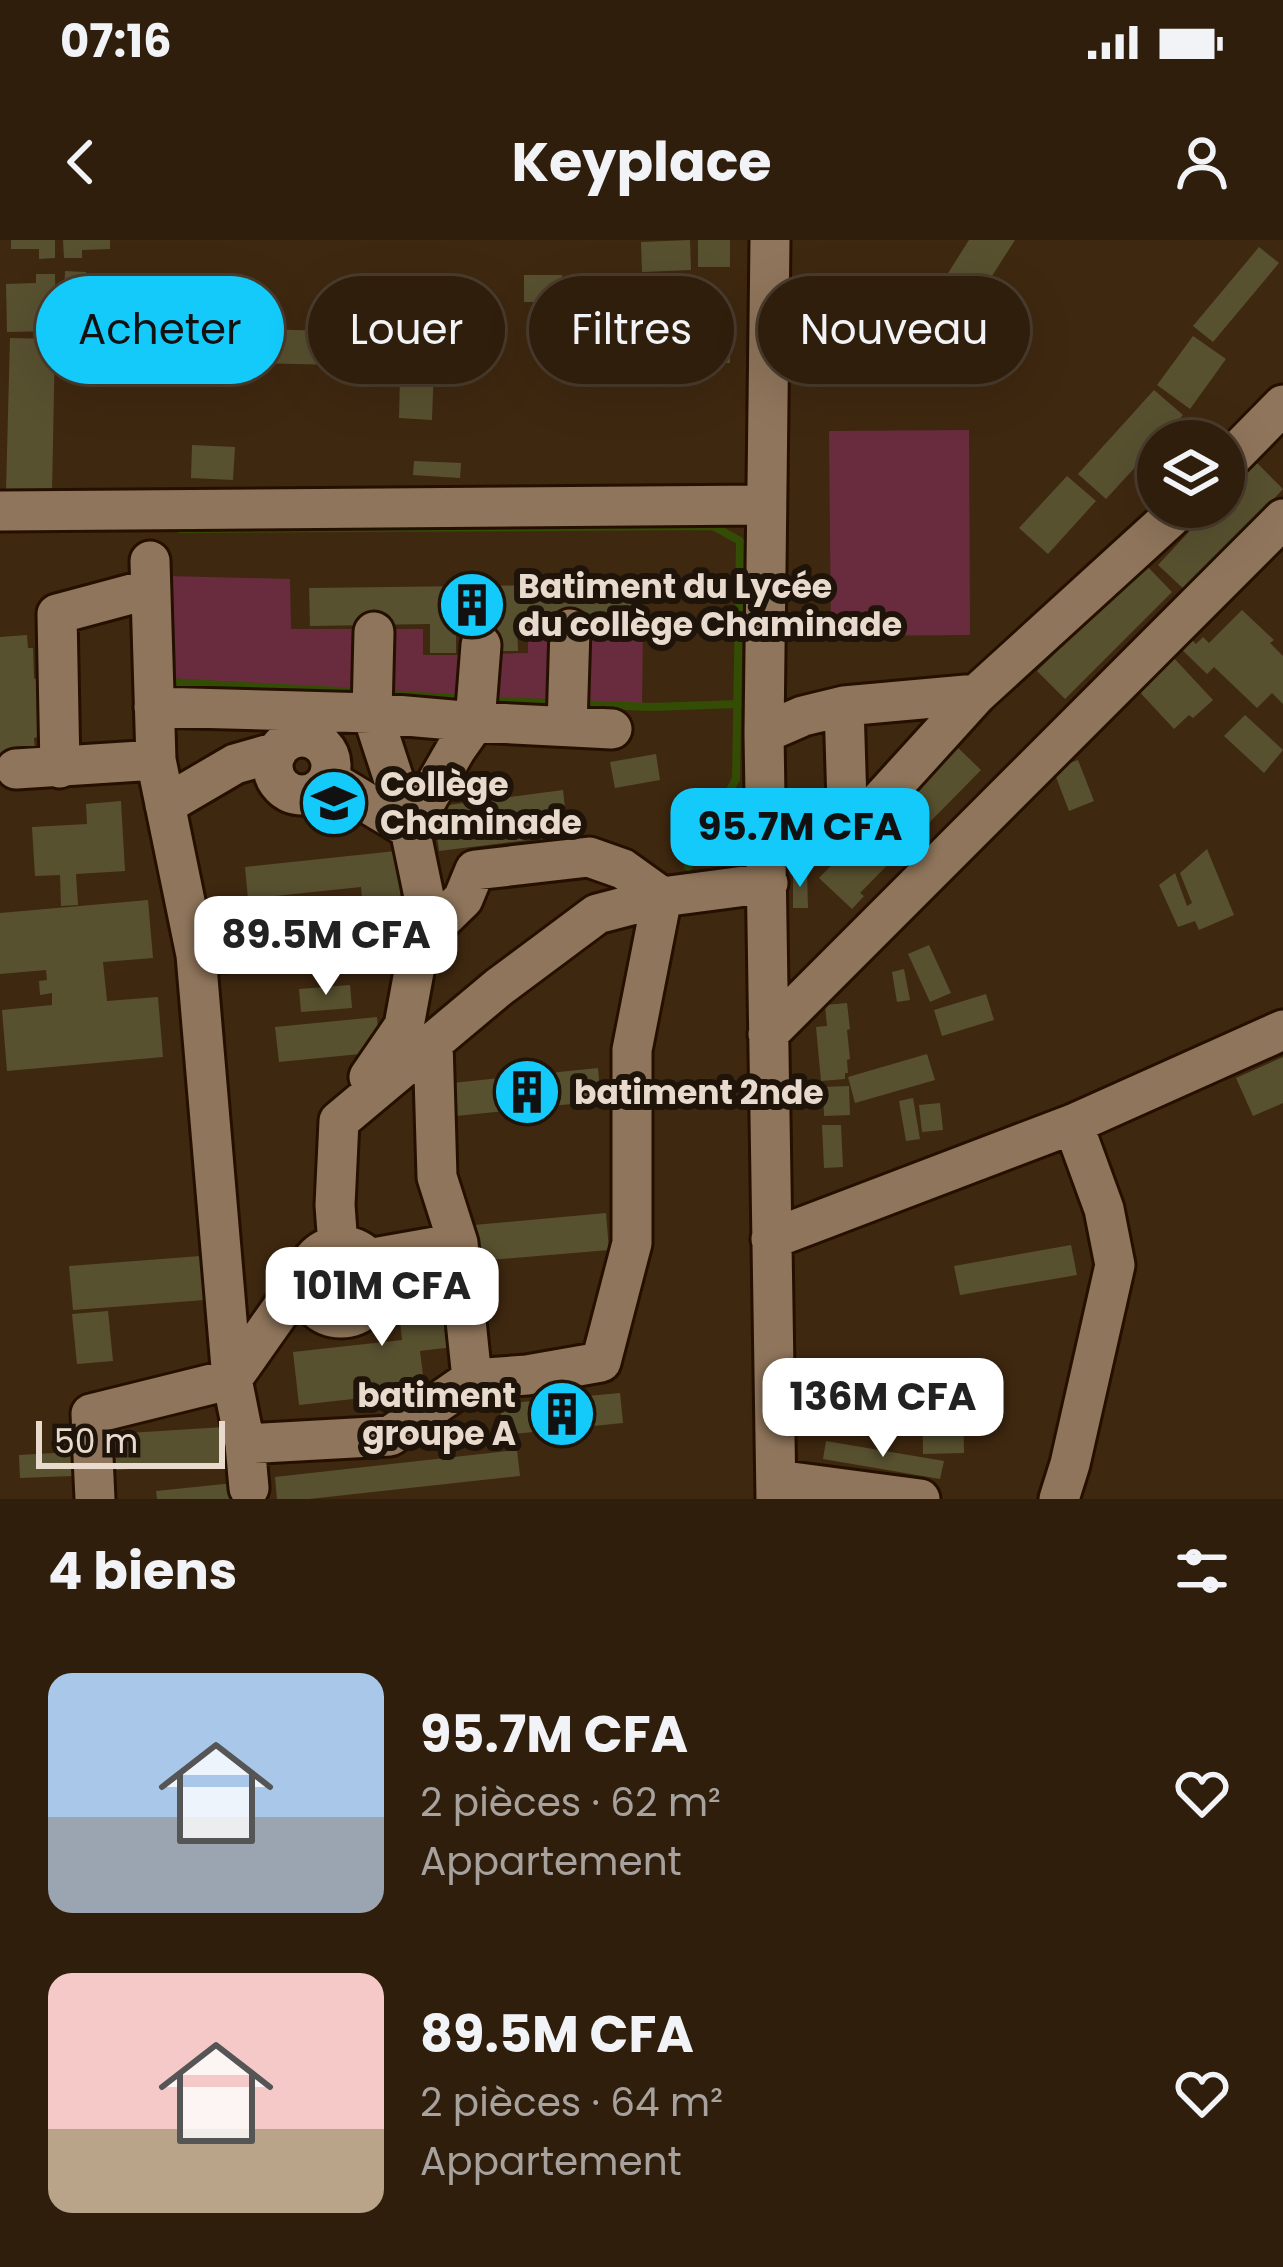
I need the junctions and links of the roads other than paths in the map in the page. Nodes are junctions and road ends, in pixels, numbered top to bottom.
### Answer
1 (770, 240) edge
2 (1283, 404) edge
3 (1245, 443) edge
4 (766, 506) junction
5 (0, 511) edge
6 (1283, 519) edge
7 (1159, 528) edge
8 (570, 628) dead end
9 (374, 632) dead end
10 (481, 645) dead end
11 (977, 694) junction
12 (154, 706) junction
13 (844, 706) junction
14 (374, 718) junction
15 (567, 726) junction
16 (612, 729) dead end
17 (764, 734) junction
18 (466, 736) junction
19 (156, 760) junction
20 (328, 765) junction
21 (60, 768) junction
22 (16, 769) dead end
23 (165, 805) junction
24 (410, 829) junction
25 (768, 884) junction
26 (662, 897) junction
27 (431, 930) junction
28 (196, 955) junction
29 (1283, 1030) edge
30 (767, 1034) junction
31 (433, 1042) junction
32 (339, 1121) junction
33 (1073, 1124) junction
34 (771, 1239) junction
35 (458, 1243) junction
36 (353, 1252) junction
37 (305, 1274) junction
38 (472, 1378) junction
39 (232, 1379) junction
40 (244, 1444) junction
41 (249, 1488) dead end
42 (777, 1489) edge
43 (95, 1499) edge
44 (920, 1499) edge
45 (1059, 1499) edge

1 - 4 street
2 - 3 street
4 - 5 street
4 - 17 street
6 - 30 street
7 - 11 street
8 - 15 street
9 - 14 street
10 - 18 street
11 - 13 street
11 - 13 street
12 - 14 street
12 - 19 street
12 - 21 street
13 - 17 street
14 - 18 street
14 - 20 street
14 - 24 street
15 - 16 street
15 - 18 street
17 - 25 street
18 - 24 street
19 - 21 street
19 - 23 street
20 - 23 street
20 - 24 street
21 - 22 street
23 - 28 street
24 - 27 street
25 - 26 street
25 - 30 street
26 - 27 street
26 - 31 street
26 - 38 street
27 - 28 street
27 - 32 street
28 - 39 street
29 - 33 street
30 - 34 street
31 - 32 street
31 - 35 street
32 - 36 street
33 - 34 street
33 - 45 street
34 - 42 street
35 - 36 street
35 - 38 street
36 - 37 street
36 - 37 street
37 - 39 street
38 - 40 street
39 - 40 street
39 - 43 street
40 - 41 street
42 - 44 street

